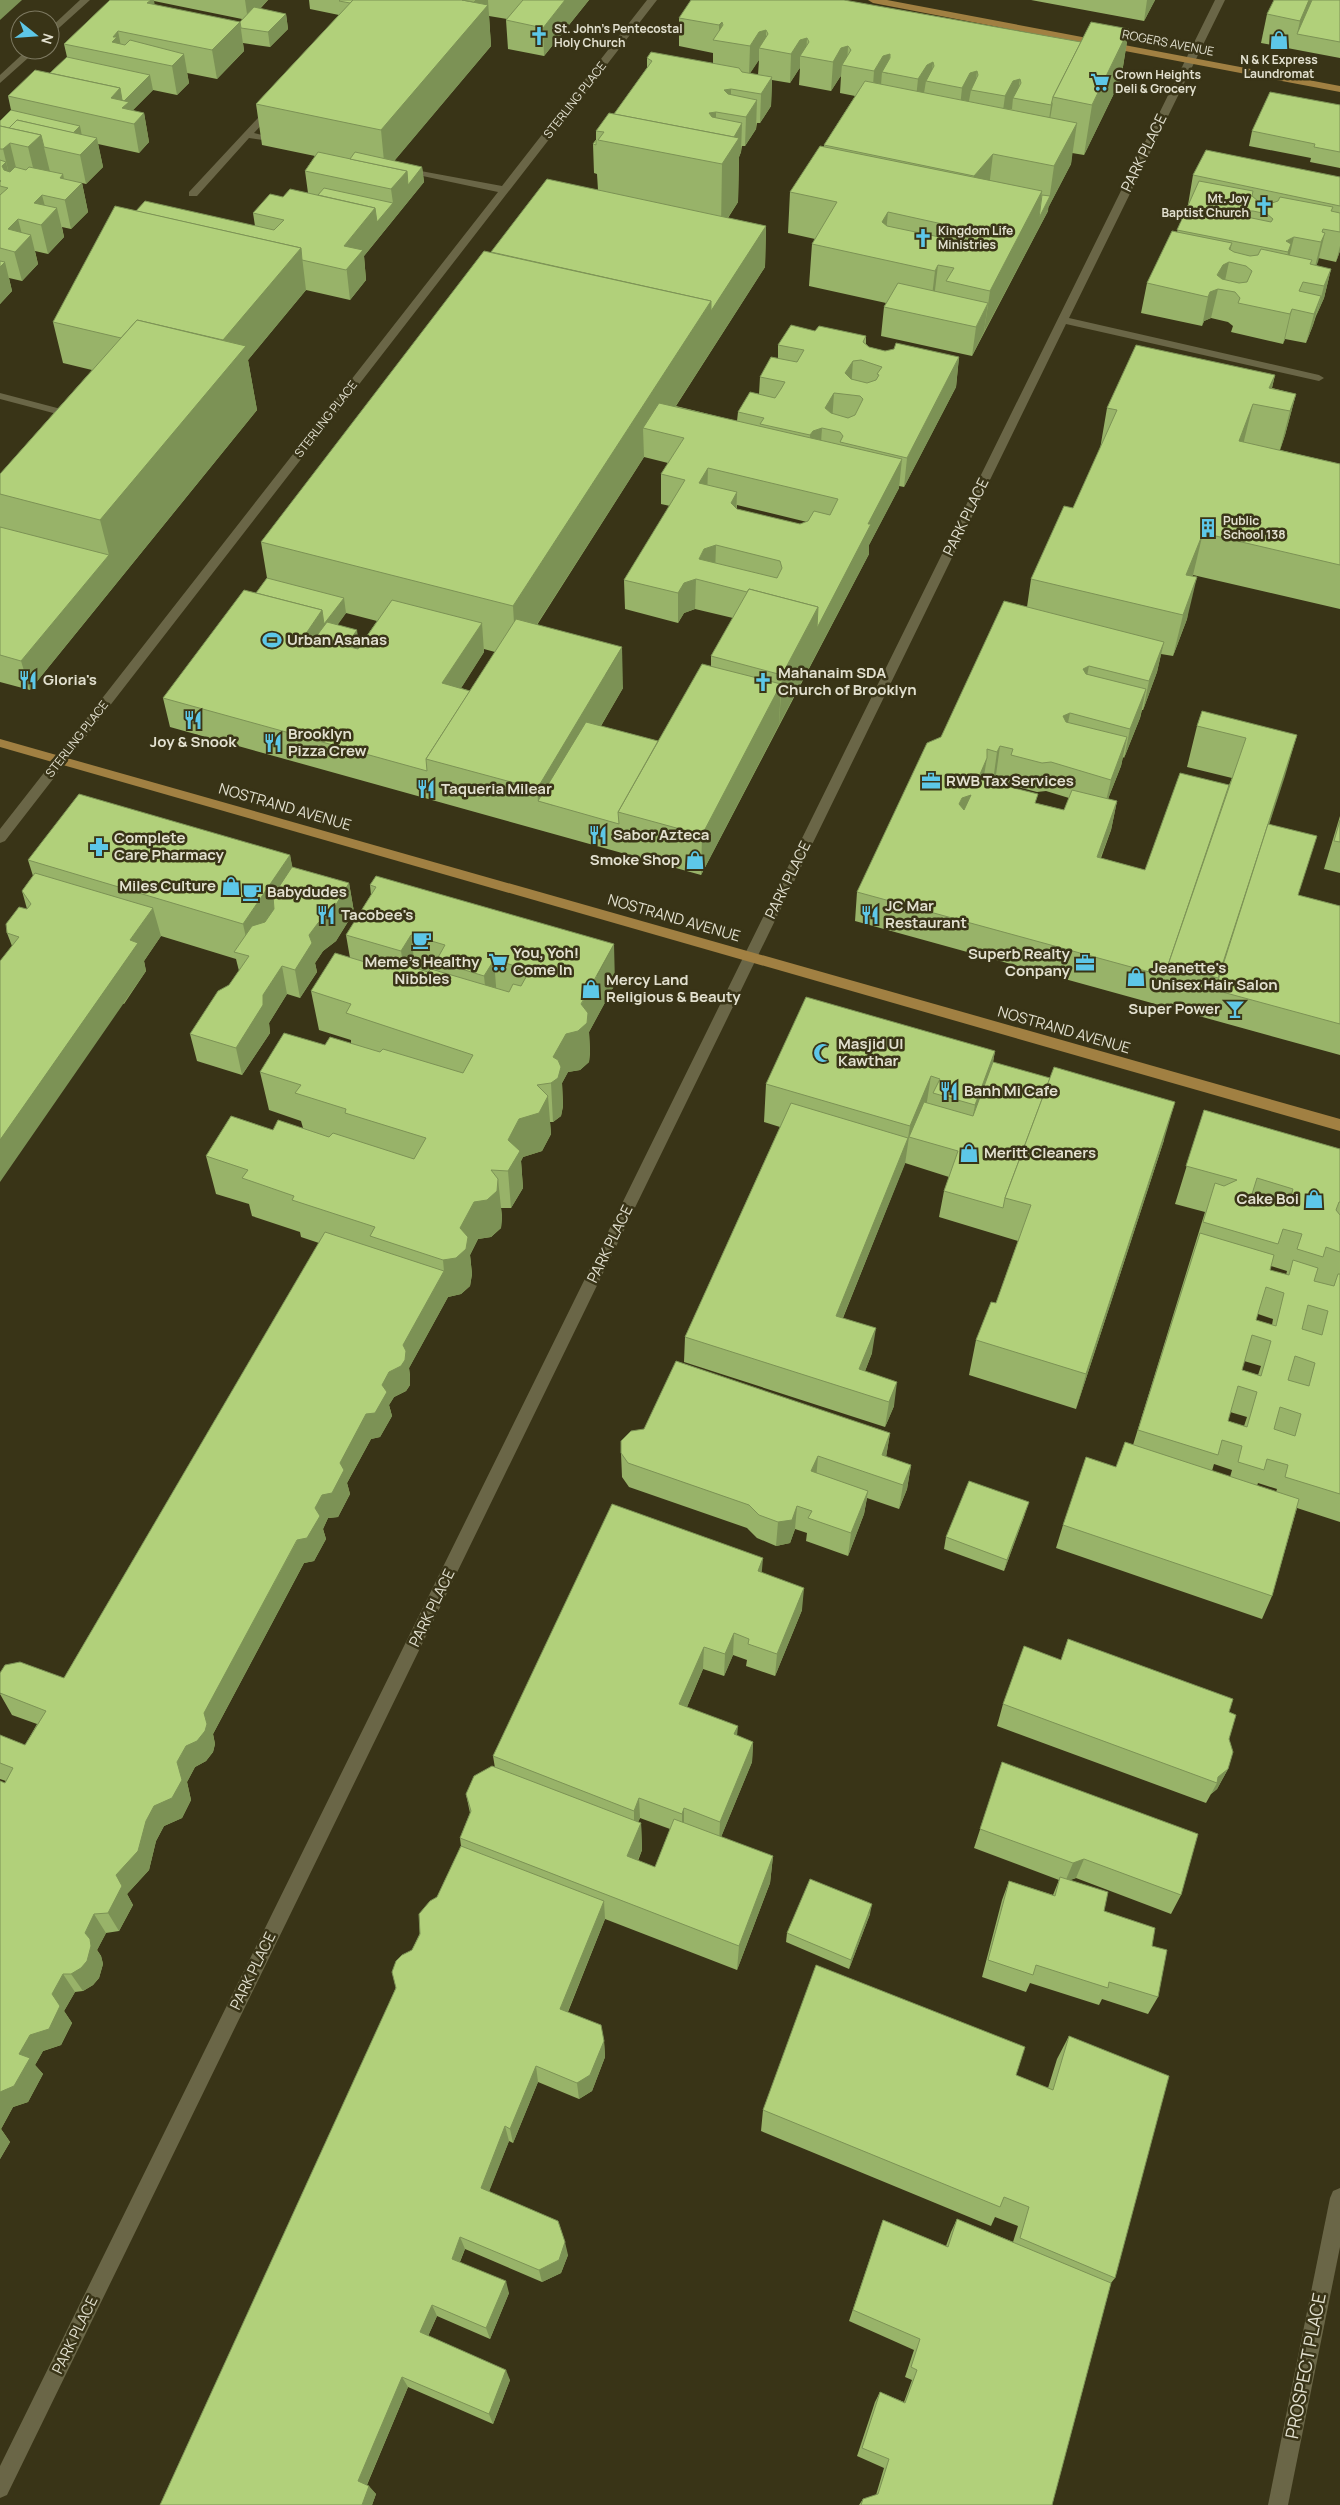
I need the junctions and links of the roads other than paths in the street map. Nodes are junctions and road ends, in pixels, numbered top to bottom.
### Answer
1 (85, 0) edge
2 (652, 0) edge
3 (873, 0) edge
4 (1220, 0) edge
5 (60, 24) edge
6 (21, 60) edge
7 (1190, 60) junction
8 (0, 80) edge
9 (1340, 89) edge
10 (279, 100) edge
11 (247, 135) junction
12 (267, 139) edge
13 (390, 166) edge
14 (505, 190) junction
15 (193, 194) dead end
16 (1062, 320) junction
17 (1319, 378) dead end
18 (0, 396) edge
19 (83, 417) edge
20 (0, 743) edge
21 (61, 760) junction
22 (0, 838) edge
23 (751, 957) junction
24 (1340, 1125) edge
25 (1340, 2198) edge
26 (0, 2488) edge
27 (1278, 2505) edge

1 - 5 street
2 - 14 street, STERLING PLACE
3 - 7 main road, ROGERS AVENUE
4 - 7 street, PARK PLACE
6 - 8 street
7 - 9 main road, ROGERS AVENUE
7 - 16 street, PARK PLACE
10 - 11 street
11 - 12 street
11 - 15 street
13 - 14 street
14 - 21 street, STERLING PLACE
16 - 17 street
16 - 23 street, PARK PLACE
18 - 19 street
20 - 21 main road, NOSTRAND AVENUE
21 - 22 street, STERLING PLACE
21 - 23 main road, NOSTRAND AVENUE
23 - 24 main road, NOSTRAND AVENUE
23 - 26 street, PARK PLACE
25 - 27 street, PROSPECT PLACE

